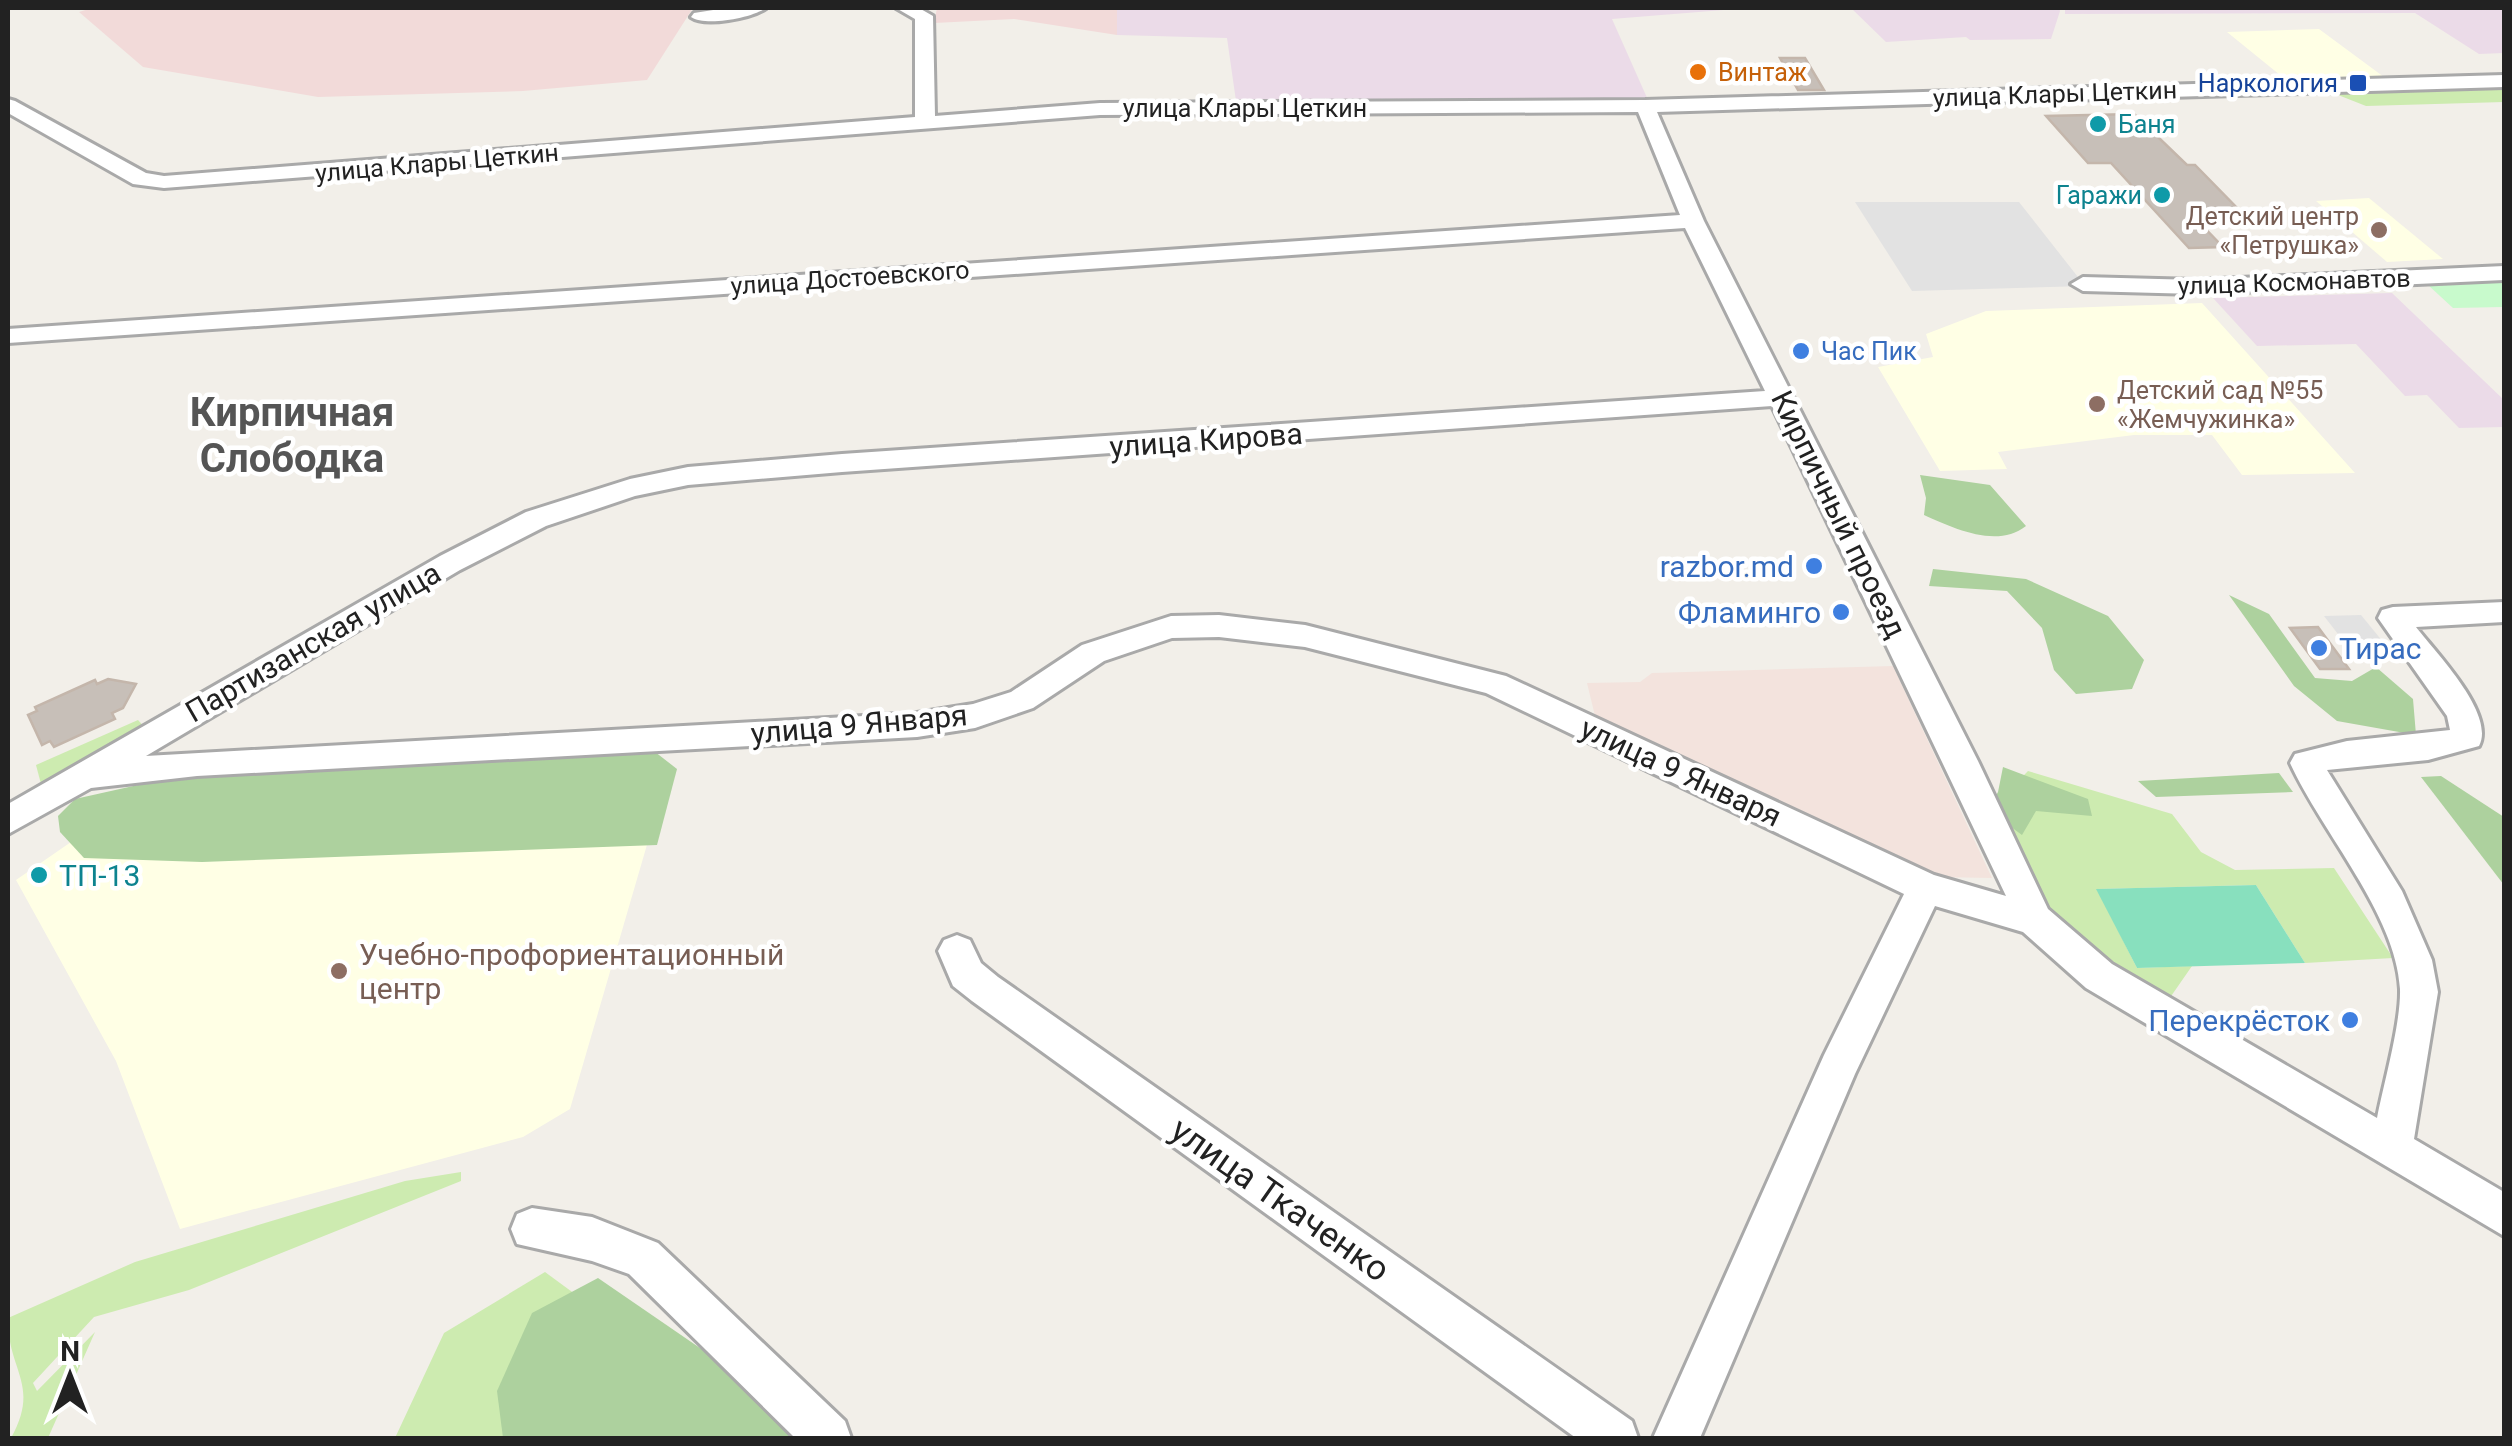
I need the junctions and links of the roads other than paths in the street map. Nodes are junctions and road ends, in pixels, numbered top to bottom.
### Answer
1 (757, 8) edge
2 (905, 8) edge
3 (924, 12) edge
4 (700, 16) dead end
5 (2504, 81) edge
6 (8, 105) edge
7 (1645, 106) junction
8 (925, 124) junction
9 (1693, 221) junction
10 (2504, 273) edge
11 (2083, 284) dead end
12 (8, 336) edge
13 (1782, 398) junction
14 (630, 488) joint
15 (2504, 612) edge
16 (81, 776) junction
17 (8, 820) edge
18 (1925, 888) junction
19 (2035, 920) junction
20 (957, 952) dead end
21 (2392, 1149) junction
22 (2504, 1215) edge
23 (532, 1229) dead end
24 (828, 1438) edge
25 (1615, 1438) edge
26 (1676, 1438) edge

1 - 4 street
2 - 3 street
3 - 8 street
5 - 7 street, улица Клары Цеткин
6 - 8 street, улица Клары Цеткин
7 - 8 street, улица Клары Цеткин
7 - 9 street, Кирпичный проезд
9 - 12 street, улица Достоевского
9 - 13 street, Кирпичный проезд
10 - 11 street, улица Космонавтов
13 - 14 street, улица Кирова
13 - 19 street, Кирпичный проезд
14 - 16 street, Партизанская улица
15 - 21 street
16 - 17 street, Партизанская улица
16 - 18 street, улица 9 Января
18 - 19 street, улица 9 Января
18 - 26 street
19 - 21 street, улица 9 Января
20 - 25 street, улица Ткаченко
21 - 22 street, улица 9 Января
23 - 24 street

